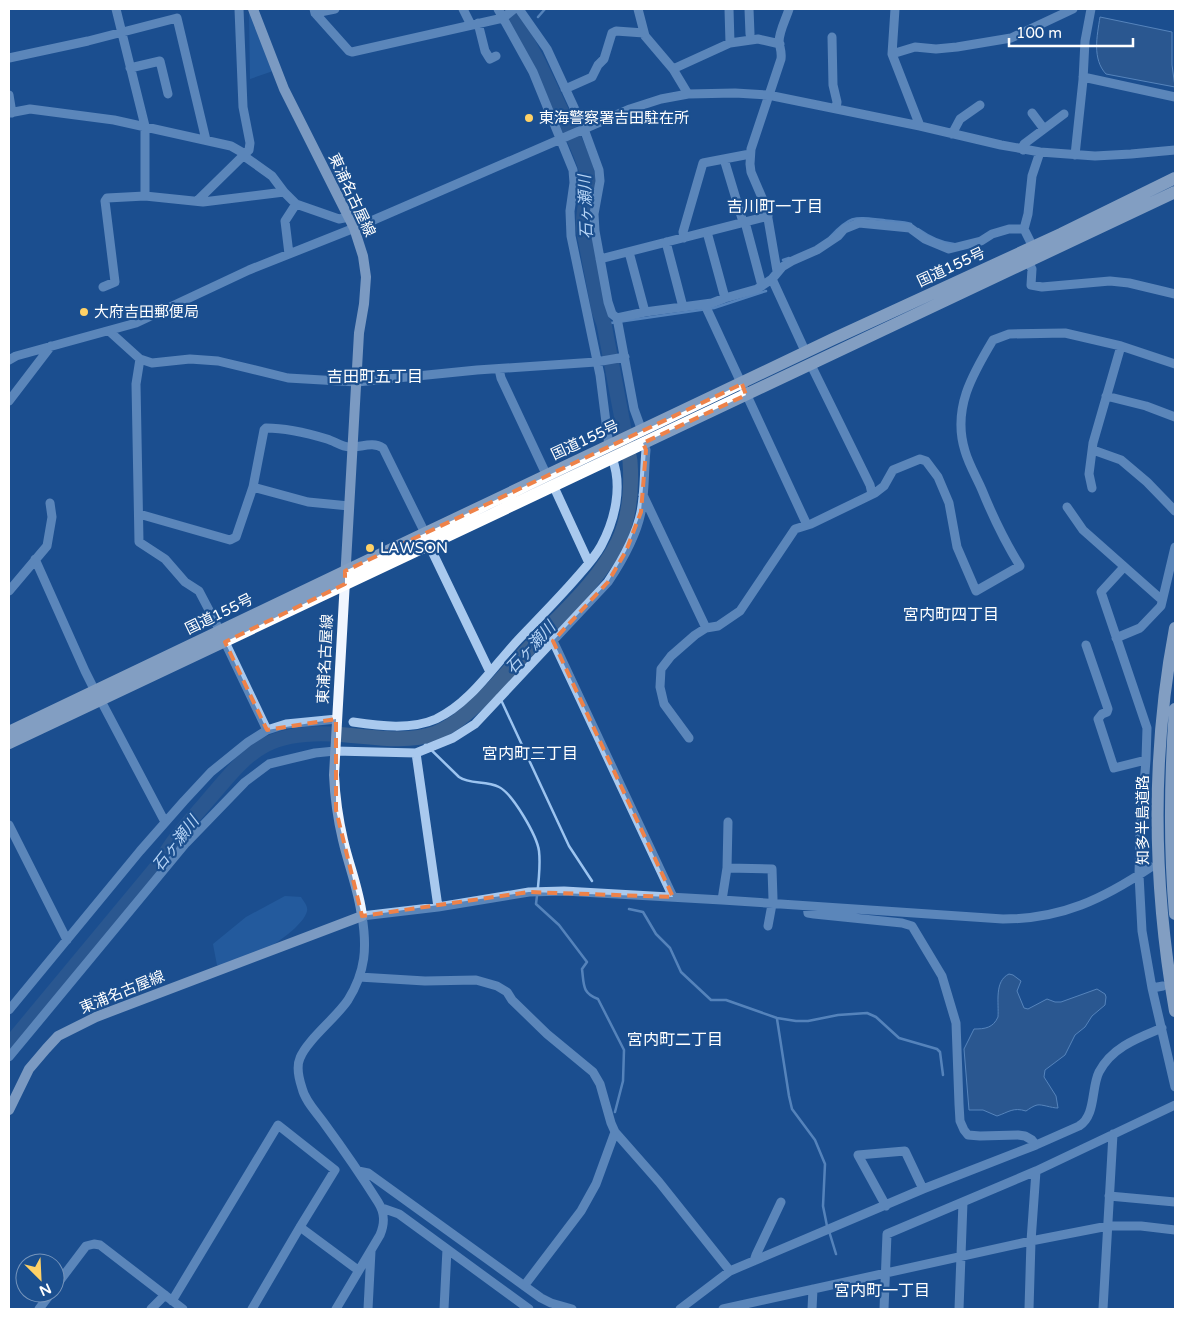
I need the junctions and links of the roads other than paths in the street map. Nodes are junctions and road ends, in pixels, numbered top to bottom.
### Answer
1 (116, 9) edge
2 (239, 9) edge
3 (253, 9) edge
4 (335, 9) edge
5 (463, 9) edge
6 (498, 9) edge
7 (514, 9) edge
8 (519, 9) edge
9 (638, 9) edge
10 (729, 9) edge
11 (749, 9) edge
12 (789, 9) edge
13 (895, 9) edge
14 (1073, 9) edge
15 (1091, 9) edge
16 (314, 11) edge
17 (504, 18) junction
18 (474, 24) junction
19 (121, 32) junction
20 (644, 33) junction
21 (750, 34) dead end
22 (832, 37) dead end
23 (730, 43) junction
24 (780, 44) junction
25 (892, 54) junction
26 (496, 56) dead end
27 (9, 58) edge
28 (130, 68) junction
29 (673, 69) junction
30 (1083, 77) junction
31 (565, 89) junction
32 (168, 94) dead end
33 (688, 94) junction
34 (9, 95) edge
35 (768, 95) junction
36 (1175, 96) edge
37 (980, 105) dead end
38 (836, 109) junction
39 (10, 113) edge
40 (1032, 113) dead end
41 (1064, 114) dead end
42 (145, 126) junction
43 (920, 126) junction
44 (585, 129) junction
45 (1044, 129) junction
46 (952, 134) junction
47 (561, 139) junction
48 (206, 140) junction
49 (1023, 150) junction
50 (1175, 150) edge
51 (1040, 152) junction
52 (750, 154) junction
53 (244, 155) junction
54 (1075, 155) junction
55 (724, 159) junction
56 (1175, 178) edge
57 (284, 192) junction
58 (1175, 192) edge
59 (146, 196) junction
60 (197, 202) junction
61 (296, 204) junction
62 (768, 216) junction
63 (349, 217) junction
64 (744, 222) junction
65 (354, 228) junction
66 (1024, 229) junction
67 (707, 232) junction
68 (684, 238) junction
69 (666, 242) junction
70 (1032, 247) junction
71 (629, 252) junction
72 (289, 254) junction
73 (600, 259) junction
74 (1028, 262) junction
75 (775, 275) junction
76 (102, 286) dead end
77 (762, 286) junction
78 (1175, 294) edge
79 (725, 298) junction
80 (705, 305) junction
81 (683, 307) junction
82 (645, 312) junction
83 (617, 318) junction
84 (109, 331) junction
85 (51, 346) junction
86 (1121, 346) junction
87 (624, 357) junction
88 (140, 359) junction
89 (808, 359) junction
90 (9, 360) edge
91 (596, 362) junction
92 (1175, 364) edge
93 (499, 369) junction
94 (357, 382) junction
95 (744, 390) junction
96 (1106, 396) junction
97 (9, 401) edge
98 (1175, 417) edge
99 (641, 438) junction
100 (353, 446) junction
101 (1093, 450) junction
102 (611, 452) junction
103 (550, 480) junction
104 (253, 487) junction
105 (1092, 488) dead end
106 (643, 494) junction
107 (872, 494) junction
108 (50, 503) dead end
109 (349, 506) junction
110 (1067, 507) dead end
111 (1175, 511) edge
112 (139, 514) junction
113 (807, 525) junction
114 (427, 539) junction
115 (1175, 547) edge
116 (35, 559) junction
117 (589, 563) junction
118 (1124, 567) junction
119 (346, 571) junction
120 (345, 584) junction
121 (9, 590) edge
122 (1162, 600) junction
123 (706, 628) junction
124 (1175, 628) edge
125 (222, 636) junction
126 (1116, 638) junction
127 (553, 641) junction
128 (1086, 645) dead end
129 (490, 672) junction
130 (98, 695) junction
131 (1175, 709) edge
132 (336, 720) junction
133 (353, 722) dead end
134 (267, 730) junction
135 (9, 732) edge
136 (689, 738) dead end
137 (9, 743) edge
138 (335, 749) junction
139 (416, 753) junction
140 (1146, 760) junction
141 (165, 822) junction
142 (728, 822) dead end
143 (9, 825) edge
144 (1151, 867) dead end
145 (727, 868) junction
146 (1139, 875) junction
147 (673, 897) junction
148 (722, 900) junction
149 (772, 903) junction
150 (807, 906) junction
151 (438, 907) junction
152 (1175, 914) edge
153 (362, 916) junction
154 (768, 926) dead end
155 (67, 940) junction
156 (359, 977) junction
157 (1163, 986) dead end
158 (1152, 988) junction
159 (9, 1010) edge
160 (1175, 1011) edge
161 (1162, 1028) junction
162 (9, 1057) edge
163 (1175, 1087) edge
164 (1175, 1105) edge
165 (9, 1110) edge
166 (615, 1132) junction
167 (1113, 1134) junction
168 (1036, 1145) junction
169 (1036, 1171) junction
170 (358, 1172) junction
171 (923, 1190) junction
172 (1109, 1196) junction
173 (781, 1202) dead end
174 (963, 1202) junction
175 (1175, 1202) edge
176 (886, 1206) junction
177 (382, 1208) junction
178 (1108, 1226) junction
179 (300, 1227) junction
180 (1175, 1230) edge
181 (1032, 1241) junction
182 (371, 1248) junction
183 (447, 1249) junction
184 (962, 1257) junction
185 (754, 1261) junction
186 (358, 1270) junction
187 (730, 1271) junction
188 (65, 1274) edge
189 (886, 1274) junction
190 (524, 1286) junction
191 (813, 1289) junction
192 (168, 1298) junction
193 (518, 1305) edge
194 (743, 1307) edge
195 (151, 1309) edge
196 (183, 1309) edge
197 (252, 1309) edge
198 (336, 1309) edge
199 (368, 1309) edge
200 (444, 1309) edge
201 (529, 1309) edge
202 (572, 1309) edge
203 (680, 1309) edge
204 (723, 1309) edge
205 (812, 1309) edge
206 (884, 1309) edge
207 (959, 1309) edge
208 (1029, 1309) edge
209 (1103, 1309) edge

1 - 19 street
2 - 53 street
3 - 63 main road, 東浦名古屋線
4 - 16 street
5 - 18 street
6 - 17 street
7 - 17 street
8 - 31 street
9 - 20 street
10 - 23 street
11 - 21 street
12 - 24 street
13 - 25 street
14 - 25 street
15 - 30 street
16 - 18 street
17 - 18 street
17 - 47 street
18 - 26 street
19 - 27 street
19 - 28 street
19 - 48 street
20 - 29 street
20 - 31 street
22 - 38 street
23 - 24 street
23 - 29 street
24 - 35 street
25 - 43 street
28 - 32 street
28 - 42 street
29 - 33 street
30 - 36 street
30 - 54 street
31 - 44 street
33 - 35 street
33 - 44 street
34 - 39 street
35 - 38 street
35 - 52 street
37 - 46 street
38 - 43 street
39 - 42 street
40 - 45 street
41 - 45 street
42 - 48 street
42 - 59 street
43 - 46 street
44 - 47 street
44 - 73 street
45 - 49 street
46 - 49 street
47 - 65 street
47 - 91 street
48 - 53 street
49 - 51 street
50 - 54 street
51 - 54 street
51 - 66 street
52 - 55 street
52 - 62 street
53 - 57 street
53 - 60 street
55 - 64 street
55 - 68 street
56 - 70 highway, 国道155号
57 - 60 street
57 - 61 street
58 - 74 highway, 国道155号
59 - 60 street
59 - 76 street
61 - 63 street
61 - 72 street
62 - 64 street
62 - 75 street
63 - 65 main road, 東浦名古屋線
64 - 67 street
64 - 77 street
65 - 72 street
65 - 94 main road, 東浦名古屋線
66 - 70 street
66 - 75 street
67 - 68 street
67 - 79 street
68 - 69 street
69 - 71 street
69 - 81 street
70 - 89 highway, 国道155号
71 - 73 street
71 - 82 street
72 - 84 street
73 - 83 street
74 - 78 street
74 - 89 highway, 国道155号
75 - 77 street
75 - 89 street
77 - 79 street
79 - 80 street
80 - 81 street
80 - 95 street
81 - 82 street
82 - 83 street
83 - 87 street
84 - 85 street
84 - 88 street
85 - 90 street
85 - 97 street
86 - 92 street
86 - 96 street
86 - 107 street
87 - 91 street
87 - 99 street
88 - 94 street
88 - 112 street
89 - 95 highway, 国道155号
89 - 107 street
91 - 93 street
91 - 102 street
93 - 94 street
93 - 103 street
94 - 100 main road, 東浦名古屋線
95 - 99 highway, 国道155号
95 - 113 street
96 - 98 street
96 - 101 street
99 - 102 highway, 国道155号
99 - 106 street
100 - 104 street
100 - 109 main road, 東浦名古屋線
100 - 114 street
101 - 105 street
101 - 111 street
102 - 103 highway, 国道155号
102 - 117 street
103 - 114 highway, 国道155号
103 - 117 street
104 - 109 street
104 - 112 street
106 - 123 street
106 - 127 street
107 - 113 street
108 - 116 street
109 - 119 main road, 東浦名古屋線
110 - 118 street
112 - 125 street
113 - 123 street
114 - 119 highway, 国道155号
114 - 120 highway, 国道155号
114 - 129 street
115 - 122 street
116 - 121 street
116 - 130 street
117 - 129 street
118 - 122 street
118 - 126 street
119 - 120 main road, 東浦名古屋線
119 - 125 highway, 国道155号
120 - 125 highway, 国道155号
120 - 132 main road, 東浦名古屋線
122 - 126 street
123 - 136 street
124 - 160 highway, 知多半島道路
125 - 130 highway, 国道155号
125 - 134 street
126 - 140 street
127 - 139 street
127 - 147 street
128 - 140 street
129 - 133 street
130 - 135 highway, 国道155号
130 - 137 highway, 国道155号
130 - 141 street
131 - 152 highway, 知多半島道路
132 - 134 street
132 - 138 main road, 東浦名古屋線
134 - 141 street
138 - 139 street
138 - 153 main road, 東浦名古屋線
138 - 162 street
139 - 151 street
140 - 146 street
141 - 155 street
142 - 145 street
143 - 155 street
144 - 146 street
145 - 148 street
145 - 149 street
146 - 150 street
146 - 158 street
147 - 148 street
147 - 151 street
148 - 149 street
149 - 150 street
149 - 154 street
150 - 168 street
151 - 153 street
153 - 156 street
153 - 165 main road, 東浦名古屋線
155 - 159 street
156 - 166 street
156 - 170 street
157 - 158 street
158 - 161 street
161 - 163 street
161 - 168 street
164 - 167 street
166 - 187 street
166 - 190 street
167 - 169 street
167 - 172 street
168 - 171 street
169 - 174 street
169 - 181 street
170 - 177 street
170 - 190 street
171 - 176 street
171 - 176 street
172 - 175 street
172 - 178 street
173 - 185 street
174 - 184 street
174 - 189 street
176 - 185 street
177 - 182 street
177 - 183 street
178 - 180 street
178 - 181 street
178 - 209 street
179 - 186 street
179 - 192 street
179 - 197 street
181 - 184 street
181 - 208 street
182 - 186 street
182 - 199 street
183 - 193 street
183 - 200 street
184 - 189 street
184 - 207 street
185 - 187 street
186 - 198 street
187 - 203 street
188 - 192 street
189 - 191 street
189 - 206 street
190 - 202 street
191 - 194 street
191 - 205 street
192 - 195 street
192 - 196 street
193 - 201 street
194 - 204 street

